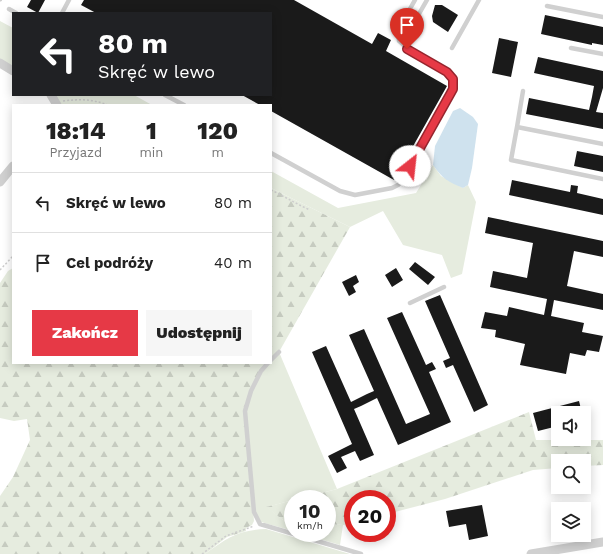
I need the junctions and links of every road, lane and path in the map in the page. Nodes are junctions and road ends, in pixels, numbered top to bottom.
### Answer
1 (69, 0) edge
2 (415, 0) edge
3 (427, 0) edge
4 (480, 0) edge
5 (547, 6) dead end
6 (9, 9) dead end
7 (14, 12) edge
8 (63, 12) edge
9 (603, 17) edge
10 (412, 26) dead end
11 (452, 48) dead end
12 (571, 48) dead end
13 (603, 54) edge
14 (0, 63) edge
15 (12, 70) edge
16 (523, 91) dead end
17 (167, 96) edge
18 (54, 100) edge
19 (106, 104) edge
20 (182, 104) edge
21 (518, 126) junction
22 (603, 144) edge
23 (272, 154) edge
24 (12, 167) edge
25 (603, 179) edge
26 (0, 182) edge
27 (272, 190) edge
28 (310, 210) dead end
29 (12, 257) edge
30 (0, 270) edge
31 (444, 287) dead end
32 (410, 303) dead end
33 (279, 352) dead end
34 (272, 359) edge
35 (267, 364) edge
36 (260, 524) junction
37 (603, 542) edge
38 (202, 554) edge
39 (362, 554) edge
40 (531, 554) edge

1 - 8 lane
2 - 23 lane
3 - 10 lane
4 - 11 lane
5 - 9 lane
6 - 7 lane
12 - 13 lane
14 - 15 street
16 - 21 lane
17 - 20 lane
18 - 19 path
21 - 22 lane
21 - 25 lane
24 - 26 street
27 - 28 path
29 - 30 path
31 - 32 lane
33 - 34 lane
35 - 36 lane
36 - 38 path
36 - 39 lane
37 - 40 street

